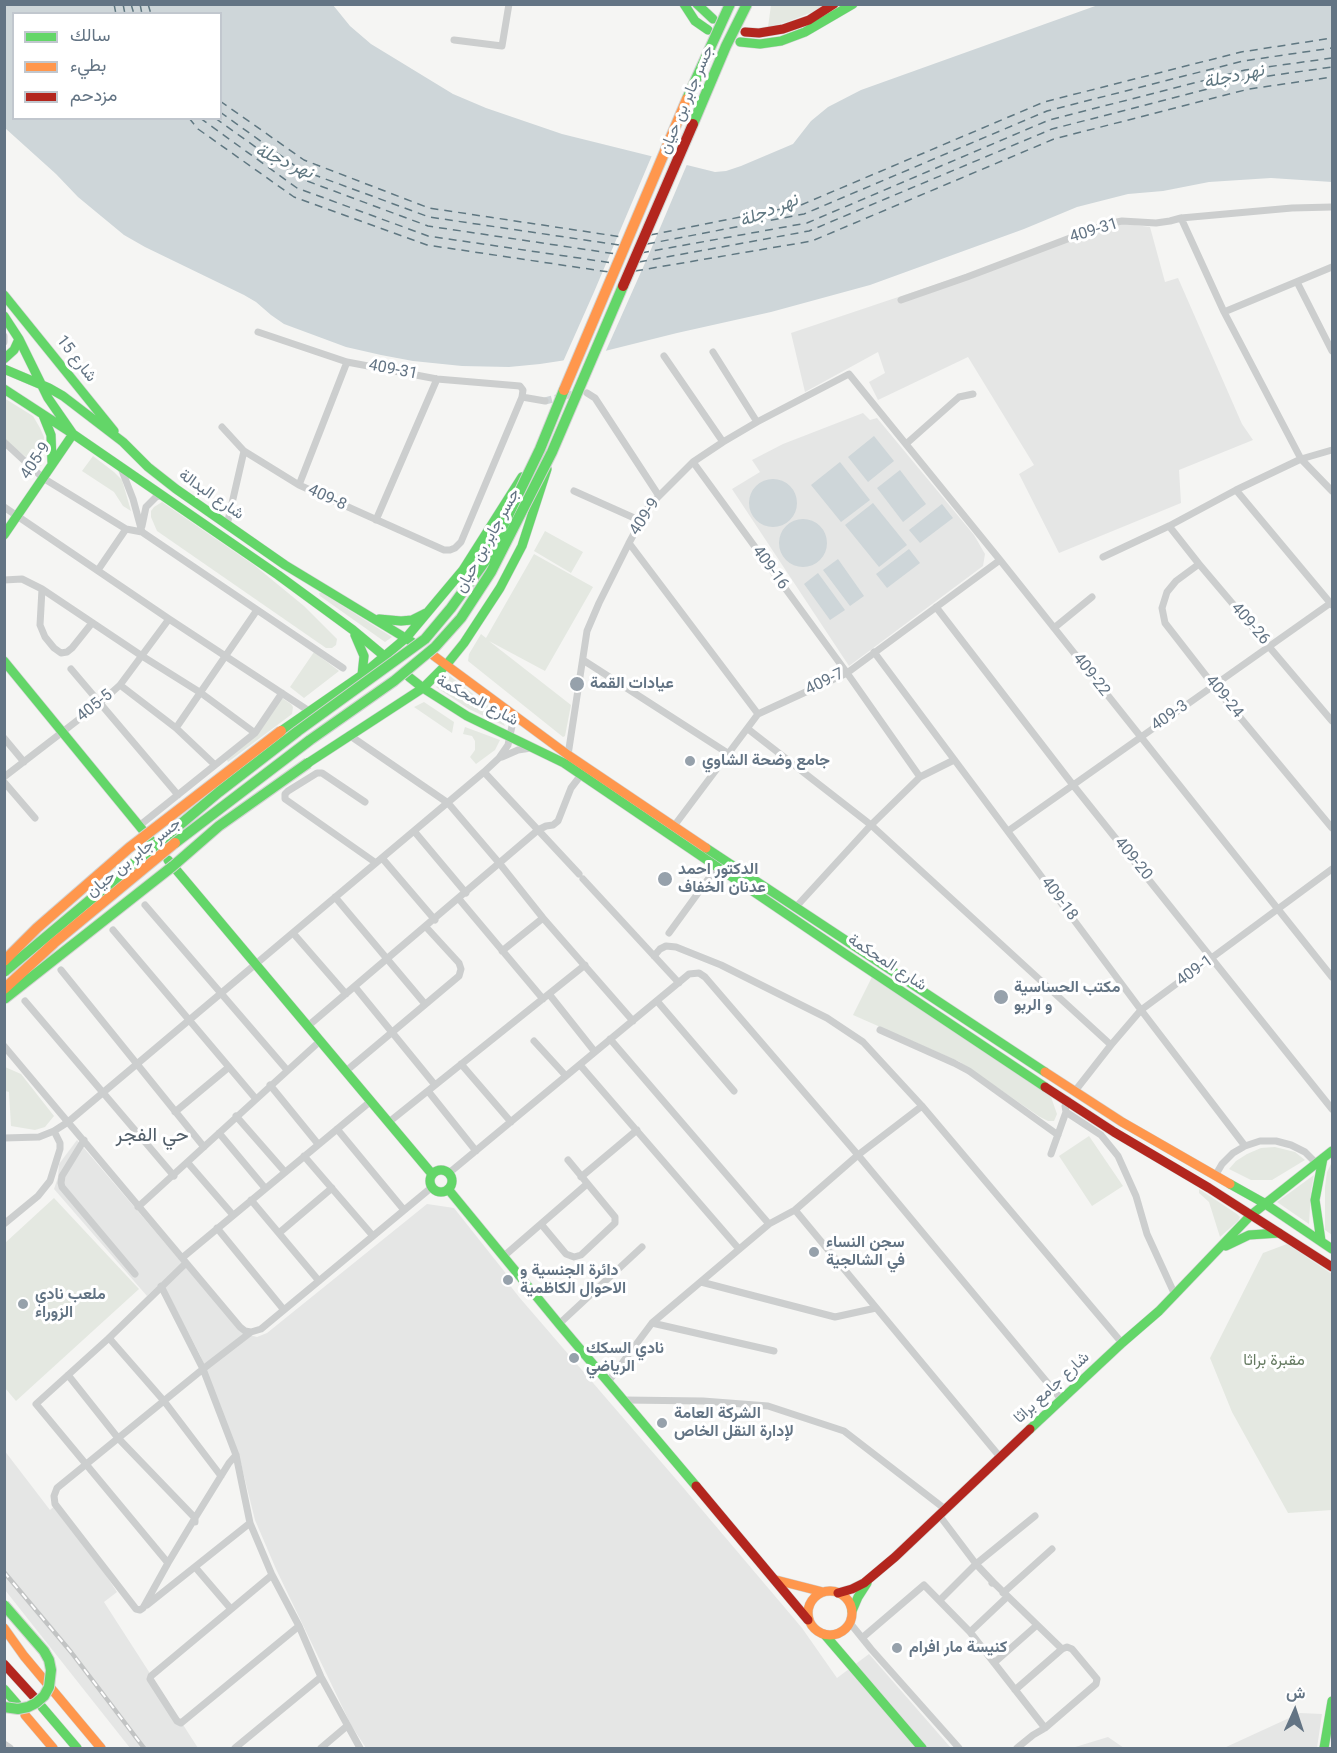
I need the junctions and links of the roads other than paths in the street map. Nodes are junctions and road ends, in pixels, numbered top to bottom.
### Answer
1 (509, 4) edge
2 (684, 4) edge
3 (697, 4) edge
4 (730, 4) edge
5 (747, 4) edge
6 (834, 4) edge
7 (853, 4) edge
8 (713, 19) dead end
9 (708, 30) dead end
10 (454, 40) dead end
11 (1332, 207) edge
12 (1181, 218) junction
13 (1332, 267) edge
14 (1297, 282) junction
15 (4, 296) edge
16 (900, 300) dead end
17 (1224, 312) junction
18 (4, 316) edge
19 (258, 332) dead end
20 (4, 336) edge
21 (19, 339) junction
22 (4, 342) edge
23 (1332, 351) edge
24 (713, 352) dead end
25 (664, 356) dead end
26 (4, 359) edge
27 (347, 362) junction
28 (4, 369) edge
29 (849, 374) joint
30 (437, 379) junction
31 (41, 385) junction
32 (4, 389) edge
33 (587, 393) dead end
34 (973, 394) dead end
35 (522, 397) junction
36 (545, 401) tunnel mouth
37 (43, 414) junction
38 (757, 422) junction
39 (222, 428) dead end
40 (73, 434) junction
41 (4, 442) edge
42 (123, 442) junction
43 (723, 442) junction
44 (906, 444) junction
45 (540, 449) junction
46 (1332, 450) edge
47 (244, 451) junction
48 (552, 452) junction
49 (1301, 459) junction
50 (693, 462) junction
51 (52, 465) junction
52 (121, 468) junction
53 (43, 478) junction
54 (299, 485) junction
55 (1236, 490) junction
56 (574, 491) dead end
57 (1332, 491) edge
58 (163, 495) junction
59 (659, 496) junction
60 (4, 507) edge
61 (17, 516) junction
62 (376, 520) junction
63 (641, 521) junction
64 (227, 525) junction
65 (1169, 526) junction
66 (126, 529) junction
67 (142, 532) junction
68 (4, 535) edge
69 (629, 543) junction
70 (1103, 557) dead end
71 (1000, 560) junction
72 (1199, 564) junction
73 (98, 570) junction
74 (4, 580) edge
75 (42, 589) junction
76 (1092, 597) dead end
77 (1332, 603) edge
78 (936, 607) junction
79 (257, 610) junction
80 (431, 610) junction
81 (369, 617) junction
82 (170, 619) junction
83 (92, 623) junction
84 (1054, 628) junction
85 (352, 630) junction
86 (409, 640) junction
87 (1270, 646) junction
88 (874, 652) junction
89 (226, 655) junction
90 (434, 656) dead end
91 (142, 657) junction
92 (387, 658) junction
93 (583, 660) junction
94 (4, 661) edge
95 (447, 664) junction
96 (343, 668) dead end
97 (71, 669) dead end
98 (846, 673) junction
99 (362, 675) junction
100 (409, 677) dead end
101 (120, 685) junction
102 (1214, 686) junction
103 (423, 688) junction
104 (201, 693) junction
105 (282, 693) junction
106 (100, 704) junction
107 (505, 709) junction
108 (309, 711) junction
109 (758, 714) junction
110 (1332, 722) edge
111 (176, 728) junction
112 (748, 729) junction
113 (63, 732) junction
114 (255, 733) junction
115 (349, 735) junction
116 (511, 736) junction
117 (1140, 737) junction
118 (4, 738) edge
119 (533, 747) junction
120 (568, 754) junction
121 (729, 754) junction
122 (499, 758) junction
123 (954, 760) junction
124 (24, 762) junction
125 (215, 765) junction
126 (484, 772) junction
127 (581, 775) junction
128 (4, 777) edge
129 (920, 777) junction
130 (4, 782) edge
131 (1073, 785) junction
132 (178, 795) junction
133 (365, 802) dead end
134 (448, 803) junction
135 (35, 818) dead end
136 (871, 825) junction
137 (139, 826) junction
138 (674, 826) junction
139 (1332, 828) edge
140 (538, 830) junction
141 (414, 831) junction
142 (1008, 831) junction
143 (150, 839) dead end
144 (168, 860) dead end
145 (379, 860) junction
146 (500, 864) junction
147 (717, 867) junction
148 (1332, 869) edge
149 (466, 893) junction
150 (335, 897) junction
151 (459, 899) junction
152 (145, 905) dead end
153 (795, 908) junction
154 (1277, 909) junction
155 (543, 918) junction
156 (435, 920) junction
157 (426, 927) junction
158 (113, 930) dead end
159 (293, 933) junction
160 (669, 933) dead end
161 (502, 951) junction
162 (654, 956) junction
163 (1212, 958) junction
164 (707, 959) junction
165 (388, 960) junction
166 (4, 961) edge
167 (256, 964) junction
168 (585, 965) junction
169 (62, 970) dead end
170 (4, 972) edge
171 (699, 973) junction
172 (1332, 977) edge
173 (678, 983) junction
174 (356, 987) junction
175 (4, 989) edge
176 (221, 993) junction
177 (346, 994) junction
178 (546, 996) junction
179 (4, 999) edge
180 (25, 1001) dead end
181 (657, 1001) junction
182 (425, 1004) junction
183 (1141, 1010) junction
184 (189, 1020) junction
185 (633, 1021) junction
186 (308, 1026) junction
187 (880, 1030) dead end
188 (392, 1032) junction
189 (610, 1039) junction
190 (320, 1041) junction
191 (534, 1041) dead end
192 (1111, 1045) junction
193 (4, 1046) edge
194 (595, 1052) junction
195 (461, 1064) junction
196 (137, 1065) junction
197 (580, 1065) junction
198 (229, 1067) junction
199 (287, 1070) junction
200 (346, 1071) junction
201 (566, 1076) junction
202 (270, 1085) junction
203 (435, 1085) junction
204 (428, 1091) junction
205 (734, 1091) dead end
206 (103, 1093) junction
207 (1071, 1095) junction
208 (256, 1099) junction
209 (371, 1101) junction
210 (922, 1106) junction
211 (1332, 1109) edge
212 (175, 1112) junction
213 (1066, 1112) junction
214 (236, 1116) junction
215 (68, 1122) junction
216 (389, 1122) junction
217 (511, 1122) junction
218 (337, 1129) junction
219 (637, 1130) junction
220 (54, 1131) junction
221 (219, 1133) junction
222 (1058, 1135) junction
223 (4, 1138) edge
224 (84, 1140) junction
225 (318, 1144) junction
226 (1245, 1146) junction
227 (204, 1147) junction
228 (476, 1152) junction
229 (1052, 1154) dead end
230 (858, 1155) junction
231 (304, 1156) junction
232 (1324, 1158) edge
233 (568, 1160) dead end
234 (188, 1163) junction
235 (285, 1172) junction
236 (449, 1173) junction
237 (432, 1174) junction
238 (174, 1176) junction
239 (1215, 1176) junction
240 (581, 1177) junction
241 (587, 1184) junction
242 (432, 1187) junction
243 (265, 1188) junction
244 (332, 1188) junction
245 (448, 1189) junction
246 (252, 1200) junction
247 (1264, 1203) junction
248 (138, 1207) junction
249 (404, 1210) junction
250 (795, 1210) junction
251 (233, 1215) junction
252 (1251, 1215) junction
253 (4, 1224) edge
254 (541, 1224) junction
255 (770, 1224) junction
256 (217, 1228) junction
257 (279, 1233) junction
258 (1280, 1233) junction
259 (373, 1236) junction
260 (1321, 1241) junction
261 (642, 1247) dead end
262 (739, 1249) junction
263 (1332, 1249) edge
264 (1216, 1252) junction
265 (504, 1256) junction
266 (184, 1260) junction
267 (1332, 1267) edge
268 (135, 1274) dead end
269 (319, 1281) junction
270 (701, 1282) junction
271 (161, 1286) junction
272 (1175, 1295) junction
273 (876, 1308) junction
274 (284, 1310) junction
275 (652, 1323) junction
276 (559, 1324) junction
277 (251, 1332) junction
278 (109, 1338) junction
279 (1122, 1343) junction
280 (774, 1352) dead end
281 (203, 1369) junction
282 (68, 1375) junction
283 (608, 1382) junction
284 (1061, 1399) junction
285 (624, 1400) junction
286 (165, 1401) junction
287 (118, 1438) junction
288 (236, 1455) junction
289 (1000, 1457) junction
290 (85, 1465) junction
291 (221, 1476) junction
292 (942, 1512) junction
293 (1035, 1516) dead end
294 (195, 1520) junction
295 (250, 1523) junction
296 (1052, 1549) dead end
297 (168, 1563) junction
298 (976, 1564) junction
299 (195, 1567) junction
300 (272, 1575) junction
301 (870, 1579) junction
302 (776, 1580) junction
303 (823, 1592) junction
304 (838, 1593) junction
305 (1005, 1595) junction
306 (940, 1600) junction
307 (4, 1605) edge
308 (144, 1608) junction
309 (231, 1609) junction
310 (851, 1617) junction
311 (808, 1620) junction
312 (1037, 1625) junction
313 (299, 1626) junction
314 (4, 1628) edge
315 (970, 1632) junction
316 (825, 1635) junction
317 (862, 1638) junction
318 (1062, 1649) junction
319 (994, 1663) junction
320 (4, 1664) edge
321 (321, 1677) junction
322 (4, 1689) edge
323 (1015, 1690) junction
324 (34, 1697) dead end
325 (1332, 1701) edge
326 (17, 1704) dead end
327 (4, 1707) edge
328 (42, 1707) dead end
329 (25, 1715) dead end
330 (347, 1726) junction
331 (1045, 1728) junction
332 (1332, 1734) edge
333 (4, 1744) edge
334 (10, 1749) edge
335 (53, 1749) edge
336 (77, 1749) edge
337 (101, 1749) edge
338 (235, 1749) edge
339 (321, 1749) edge
340 (360, 1749) edge
341 (922, 1749) edge
342 (959, 1749) edge
343 (1017, 1749) edge
344 (1324, 1749) edge
345 (1330, 1749) edge

1 - 10 street
2 - 9 main road
3 - 8 main road
4 - 45 main road, جسر جابر بن حيان, bridge
5 - 48 main road, جسر جابر بن حيان, bridge
6 - 7 main road
11 - 12 street, 409-31
12 - 16 street, 409-31
12 - 17 street
13 - 14 street
14 - 17 street
14 - 23 street
15 - 42 main road, شارع 15
17 - 49 street
18 - 21 main road
19 - 27 street, 409-31
20 - 22 street
21 - 26 main road
21 - 31 main road
24 - 38 street
25 - 43 street
27 - 30 street, 409-31
27 - 54 street
28 - 31 main road, شارع البدالة
29 - 38 street, 409-9
29 - 44 street, 409-22
30 - 35 street, 409-31
30 - 62 street
31 - 40 main road
31 - 42 main road, شارع البدالة
32 - 37 main road, شارع البدالة
33 - 59 street
34 - 44 street
35 - 36 street
35 - 62 street, 409-8
37 - 40 main road, شارع البدالة
37 - 51 main road
38 - 43 street, 409-9
39 - 47 street, 409-8
40 - 51 main road, 405-9
40 - 52 main road, شارع البدالة
41 - 53 street
42 - 64 main road, شارع البدالة
43 - 50 street, 409-9
44 - 71 street, 409-22
45 - 80 main road, bridge
45 - 170 main road, جسر جابر بن حيان, bridge
46 - 49 street
47 - 54 street, 409-8
47 - 64 street
48 - 95 main road, bridge
48 - 175 main road, جسر جابر بن حيان, bridge
49 - 55 street
49 - 57 street
50 - 59 street, 409-9
50 - 98 street, 409-16
51 - 53 main road, 405-9
52 - 58 main road, شارع البدالة
52 - 67 street
53 - 61 main road, 405-9
53 - 66 street
54 - 62 street, 409-8
55 - 65 street
55 - 77 street
56 - 63 street
58 - 67 street
58 - 85 main road, شارع البدالة
59 - 63 street, 409-9
60 - 61 street
61 - 68 main road, 405-9
61 - 73 street
63 - 69 street, 409-9
64 - 81 main road, شارع البدالة
65 - 70 street
65 - 72 street, 409-26
66 - 67 street
66 - 73 street
67 - 79 street
69 - 93 street, 409-9
69 - 109 street
71 - 78 street, 409-7
71 - 84 street, 409-22
72 - 87 street, 409-26
72 - 102 street, 409-24
73 - 82 street
74 - 75 street
75 - 83 street
75 - 83 street
76 - 84 street
77 - 87 street, 409-3
78 - 88 street, 409-7
78 - 131 street, 409-20
79 - 89 street
79 - 96 street
80 - 81 main road
80 - 86 main road
81 - 86 main road, شارع البدالة
82 - 89 street
82 - 91 street, 405-5
83 - 91 street
84 - 117 street, 409-22
85 - 92 main road, شارع البدالة
85 - 99 main road
86 - 92 main road
87 - 102 street, 409-3
87 - 110 street, 409-26
88 - 98 street, 409-7
88 - 123 street, 409-18
89 - 104 street
89 - 105 street
90 - 95 main road, شارع المحكمة
91 - 101 street, 405-5
91 - 104 street
92 - 99 main road
93 - 120 street, 409-9
93 - 121 street
94 - 113 main road
95 - 103 main road
95 - 107 main road, شارع المحكمة
97 - 106 street
98 - 109 street, 409-7
98 - 129 street, 409-16
99 - 108 main road
100 - 103 main road, شارع المحكمة
101 - 106 street, 405-5
101 - 111 street
102 - 117 street, 409-3
102 - 139 street, 409-24
103 - 115 main road
103 - 116 main road, شارع المحكمة
104 - 111 street
104 - 114 street
105 - 108 street
105 - 114 street
106 - 113 street, 405-5
106 - 132 street
107 - 116 street
107 - 120 main road, شارع المحكمة
108 - 166 main road, bridge
109 - 112 street
111 - 125 street
112 - 121 street
112 - 136 street
113 - 124 street, 405-5
113 - 137 main road
114 - 125 street
115 - 134 street
115 - 179 main road, bridge
116 - 119 main road, شارع المحكمة
116 - 122 street
117 - 131 street, 409-3
117 - 154 street, 409-22
118 - 124 street
119 - 122 street
119 - 127 main road, شارع المحكمة
120 - 138 main road, شارع المحكمة
121 - 138 street
122 - 126 street
123 - 129 street
123 - 142 street, 409-18
124 - 128 street, 405-5
125 - 132 street
126 - 134 street
126 - 140 street
127 - 140 street
127 - 147 main road, شارع المحكمة
129 - 136 street
130 - 135 street
131 - 142 street, 409-3
131 - 163 street, 409-20
132 - 137 street
133 - 145 street
134 - 141 street
134 - 146 street
136 - 153 street
136 - 192 street
137 - 143 main road
138 - 153 main road, شارع المحكمة
140 - 146 street
140 - 162 street
141 - 145 street
141 - 149 street
142 - 183 street, 409-18
144 - 167 main road
145 - 150 street
145 - 156 street
146 - 149 street
146 - 155 street
147 - 160 street
147 - 207 main road, شارع المحكمة
148 - 154 street, 409-1
149 - 151 street
150 - 159 street
150 - 165 street
151 - 156 street
151 - 161 street
152 - 176 street
153 - 207 main road, شارع المحكمة
154 - 163 street, 409-1
154 - 172 street, 409-22
155 - 161 street
155 - 168 street
156 - 157 street
157 - 165 street
157 - 182 street
158 - 184 street
159 - 167 street
159 - 177 street
161 - 178 street
162 - 164 street
162 - 173 street
163 - 183 street, 409-1
163 - 211 street, 409-20
164 - 171 street
164 - 210 street
165 - 174 street
165 - 182 street
167 - 176 street
167 - 186 main road
168 - 178 street
168 - 185 street
169 - 196 street
171 - 173 street
171 - 230 street
173 - 181 street
174 - 177 street
174 - 188 street
176 - 184 street
176 - 199 street
177 - 186 street
178 - 194 street
178 - 195 street
180 - 206 street
181 - 185 street
181 - 205 street
182 - 188 street
183 - 192 street, 409-1
183 - 226 street, 409-18
184 - 196 street
184 - 198 street
185 - 189 street
186 - 190 main road
187 - 222 street
188 - 200 street
188 - 203 street
189 - 194 street
189 - 255 street
190 - 199 street
190 - 200 main road
191 - 201 street
192 - 207 street, 409-1
193 - 215 street
194 - 197 street
195 - 203 street
195 - 217 street
196 - 206 street
196 - 212 street
197 - 201 street
197 - 219 street
198 - 208 street
198 - 212 street
199 - 202 street
200 - 209 main road
201 - 217 street
202 - 208 street
202 - 225 street
203 - 204 street
204 - 216 street
204 - 228 street
206 - 215 street
206 - 238 street
207 - 213 street
207 - 239 main road, شارع المحكمة
207 - 252 main road, شارع المحكمة
208 - 214 street
209 - 216 main road
209 - 218 street
210 - 230 street
210 - 279 street
212 - 227 street
213 - 222 street
213 - 272 street
214 - 221 street
214 - 235 street
215 - 220 street
215 - 224 street
216 - 237 main road
217 - 228 street
218 - 225 street
218 - 249 street
219 - 240 street
219 - 262 street
220 - 223 street
220 - 253 street
221 - 227 street
221 - 243 street
222 - 229 street
224 - 248 street
224 - 268 street
225 - 231 street
226 - 232 street
226 - 239 street
227 - 234 street
228 - 236 street
230 - 250 street
230 - 284 street
231 - 235 street
231 - 244 street
232 - 247 main road, شارع جامع براثا
232 - 260 main road
233 - 240 street
234 - 238 street
234 - 251 street
235 - 243 street
236 - 237 main road
236 - 245 main road
237 - 242 main road
238 - 248 street
239 - 247 main road, شارع المحكمة
240 - 241 street
241 - 254 street
241 - 254 street
242 - 245 main road
242 - 249 street
243 - 246 street
244 - 257 street
244 - 259 street
245 - 265 main road
246 - 251 street
246 - 257 street
247 - 252 main road, شارع جامع براثا
247 - 260 main road, شارع المحكمة
248 - 266 street
249 - 259 street
250 - 255 street
250 - 273 street
251 - 256 street
252 - 258 main road, شارع المحكمة
252 - 264 main road, شارع جامع براثا
254 - 265 street
255 - 262 street
256 - 266 street
256 - 274 street
257 - 269 street
258 - 264 main road
258 - 267 main road, شارع المحكمة
259 - 269 street
260 - 263 main road, شارع المحكمة
261 - 276 street
262 - 270 street
264 - 272 main road, شارع جامع براثا
265 - 276 main road
266 - 271 street
266 - 277 street
269 - 274 street
270 - 273 street
270 - 275 street
271 - 278 street
271 - 281 street
272 - 279 main road, شارع جامع براثا
273 - 289 street
274 - 277 street
275 - 280 street
275 - 283 street
276 - 283 main road
277 - 281 street
278 - 282 street
278 - 286 street
279 - 284 main road, شارع جامع براثا
281 - 286 street
281 - 288 street
282 - 287 street
282 - 290 street
283 - 285 main road
284 - 289 main road, شارع جامع براثا
285 - 292 street
285 - 302 main road
286 - 287 street
286 - 291 street
287 - 290 street
287 - 294 street
288 - 291 street
288 - 295 street
289 - 292 main road, شارع جامع براثا
290 - 297 street
290 - 308 street
291 - 294 street
292 - 298 street
292 - 301 main road, شارع جامع براثا
293 - 298 street
294 - 297 street
295 - 299 street
295 - 300 street
296 - 305 street
297 - 308 street
298 - 305 street
298 - 306 street
299 - 308 street
299 - 309 street
300 - 309 street
300 - 313 street
301 - 304 main road, شارع جامع براثا
301 - 310 main road, شارع جامع براثا
302 - 303 main road
302 - 311 main road
303 - 304 main road
303 - 311 main road
304 - 310 main road
305 - 312 street
305 - 315 street
306 - 315 street
306 - 317 street
307 - 327 main road, bridge
309 - 313 street
310 - 316 main road
310 - 317 street
311 - 316 main road
312 - 318 street
312 - 319 street
313 - 321 street
314 - 337 main road
315 - 319 street
316 - 341 main road
317 - 342 street
318 - 323 street
318 - 331 street
319 - 323 street
320 - 324 main road
321 - 330 street
321 - 338 street
322 - 326 main road
323 - 331 street
325 - 344 main road
328 - 336 main road
329 - 335 main road
330 - 339 street
330 - 340 street
331 - 343 street
332 - 345 main road
333 - 334 street

